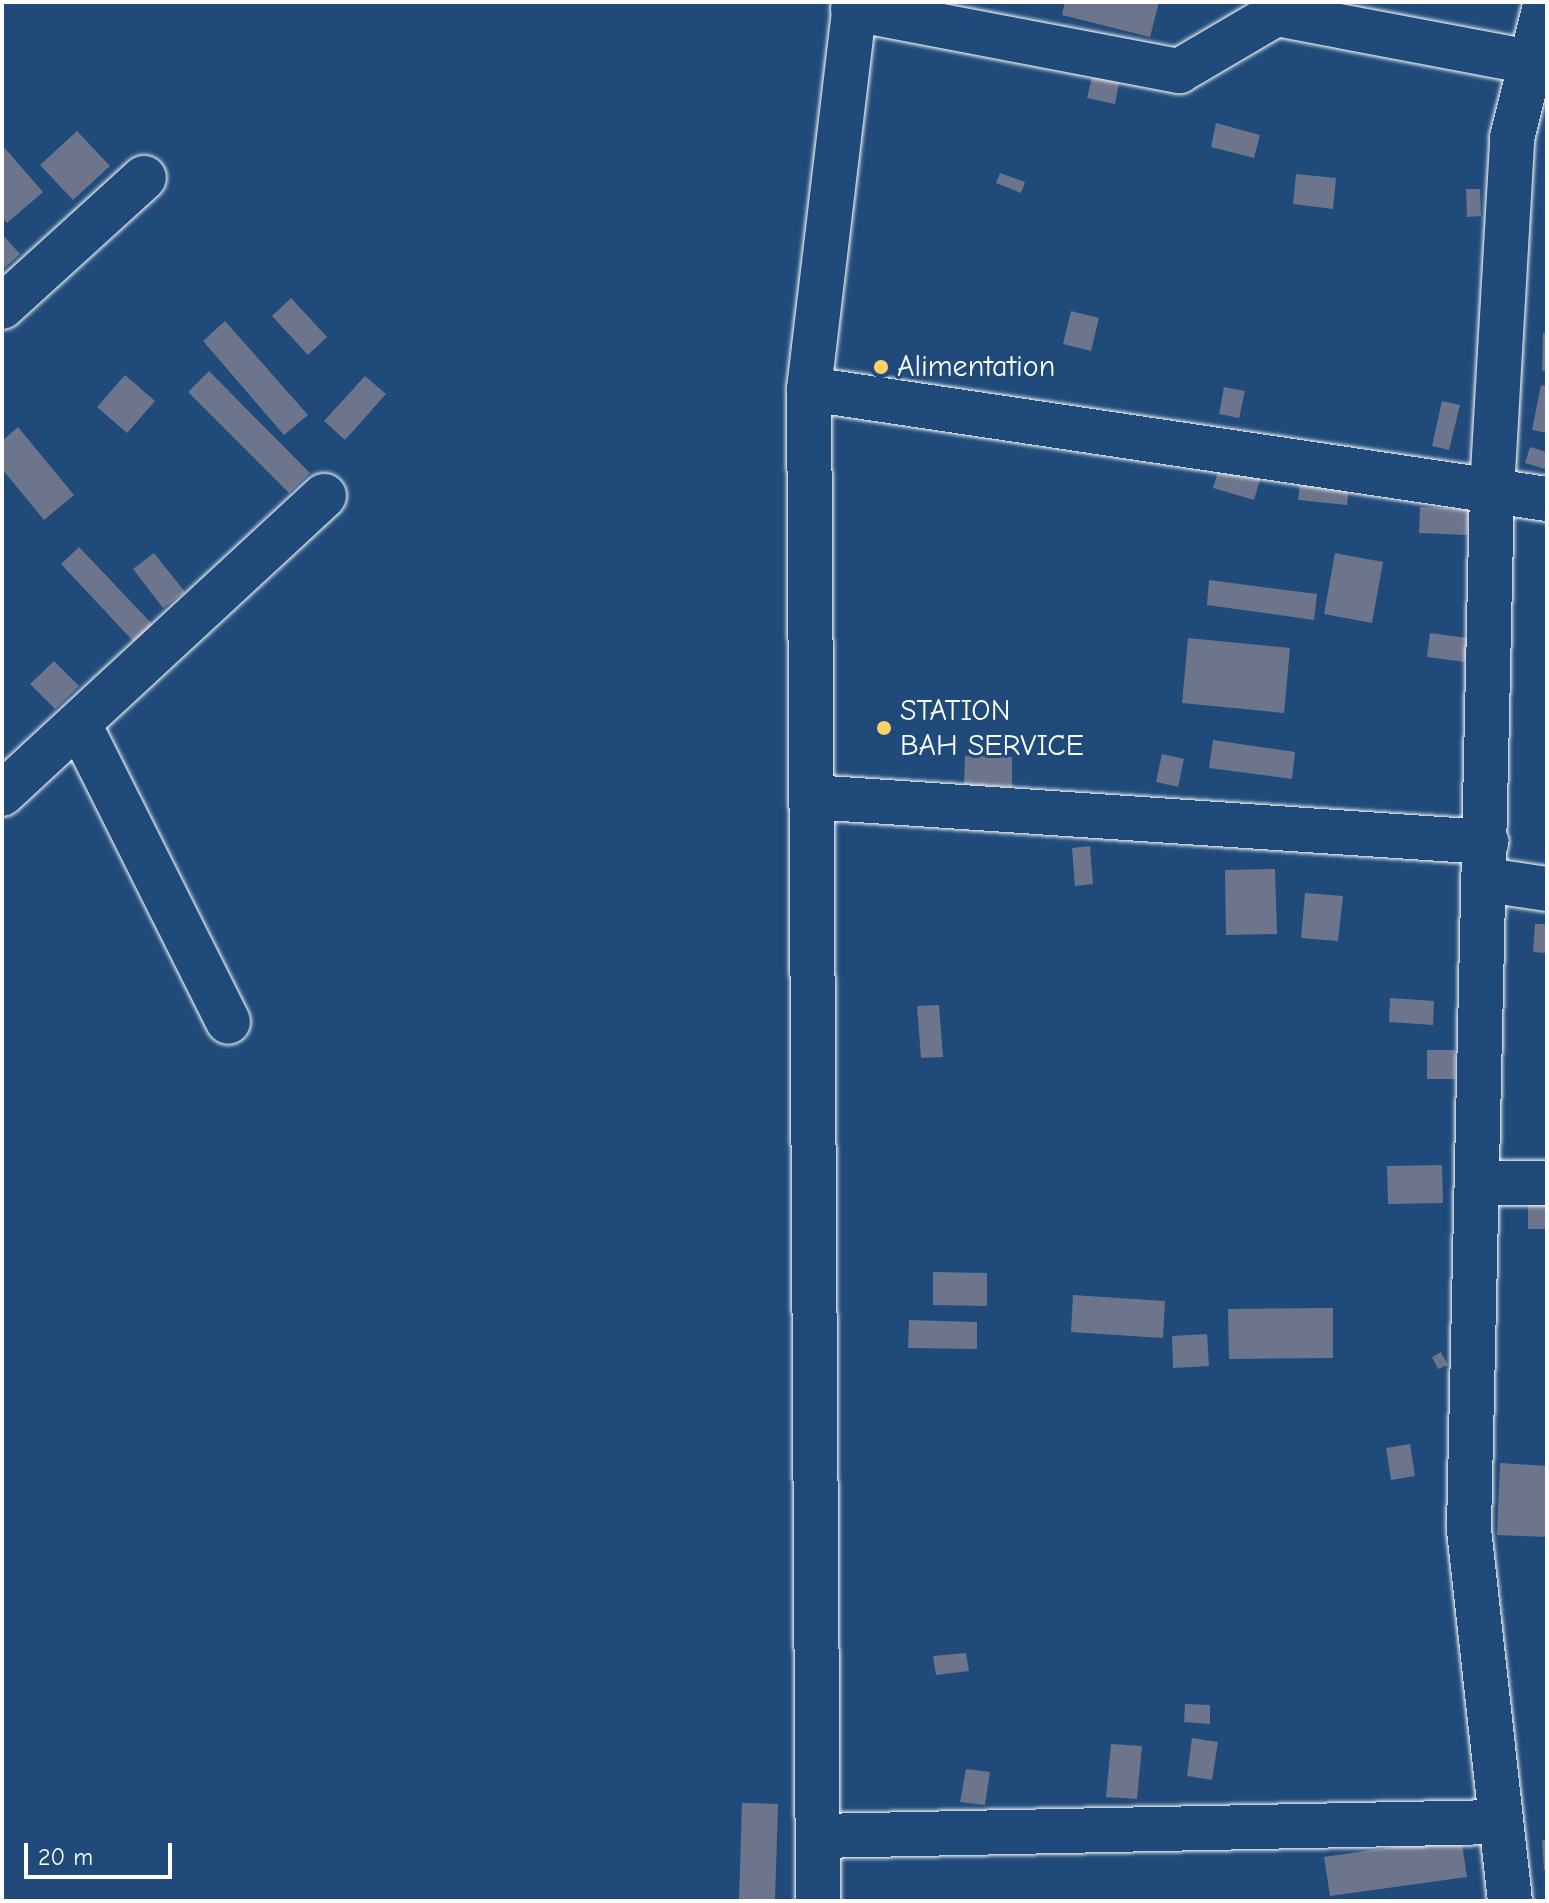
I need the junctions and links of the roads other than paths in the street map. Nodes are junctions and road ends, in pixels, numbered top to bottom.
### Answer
1 (1546, 2) edge
2 (854, 5) edge
3 (1531, 62) junction
4 (1530, 142) edge
5 (144, 178) dead end
6 (2, 307) edge
7 (809, 389) junction
8 (1492, 490) junction
9 (324, 496) dead end
10 (1547, 499) edge
11 (79, 724) junction
12 (2, 794) edge
13 (812, 797) junction
14 (1486, 861) junction
15 (1547, 889) edge
16 (228, 1022) dead end
17 (1481, 1183) junction
18 (1547, 1183) edge
19 (1500, 1822) junction
20 (818, 1836) junction
21 (818, 1901) edge
22 (1510, 1901) edge

1 - 3 street
2 - 3 street
2 - 7 street
3 - 4 street
4 - 8 street
5 - 6 street
7 - 8 street
7 - 13 street
8 - 10 street
8 - 14 street
9 - 11 street
11 - 12 street
11 - 16 street
13 - 14 street
13 - 20 street
14 - 15 street
14 - 17 street
17 - 18 street
17 - 19 street
19 - 20 street
19 - 22 street
20 - 21 street

